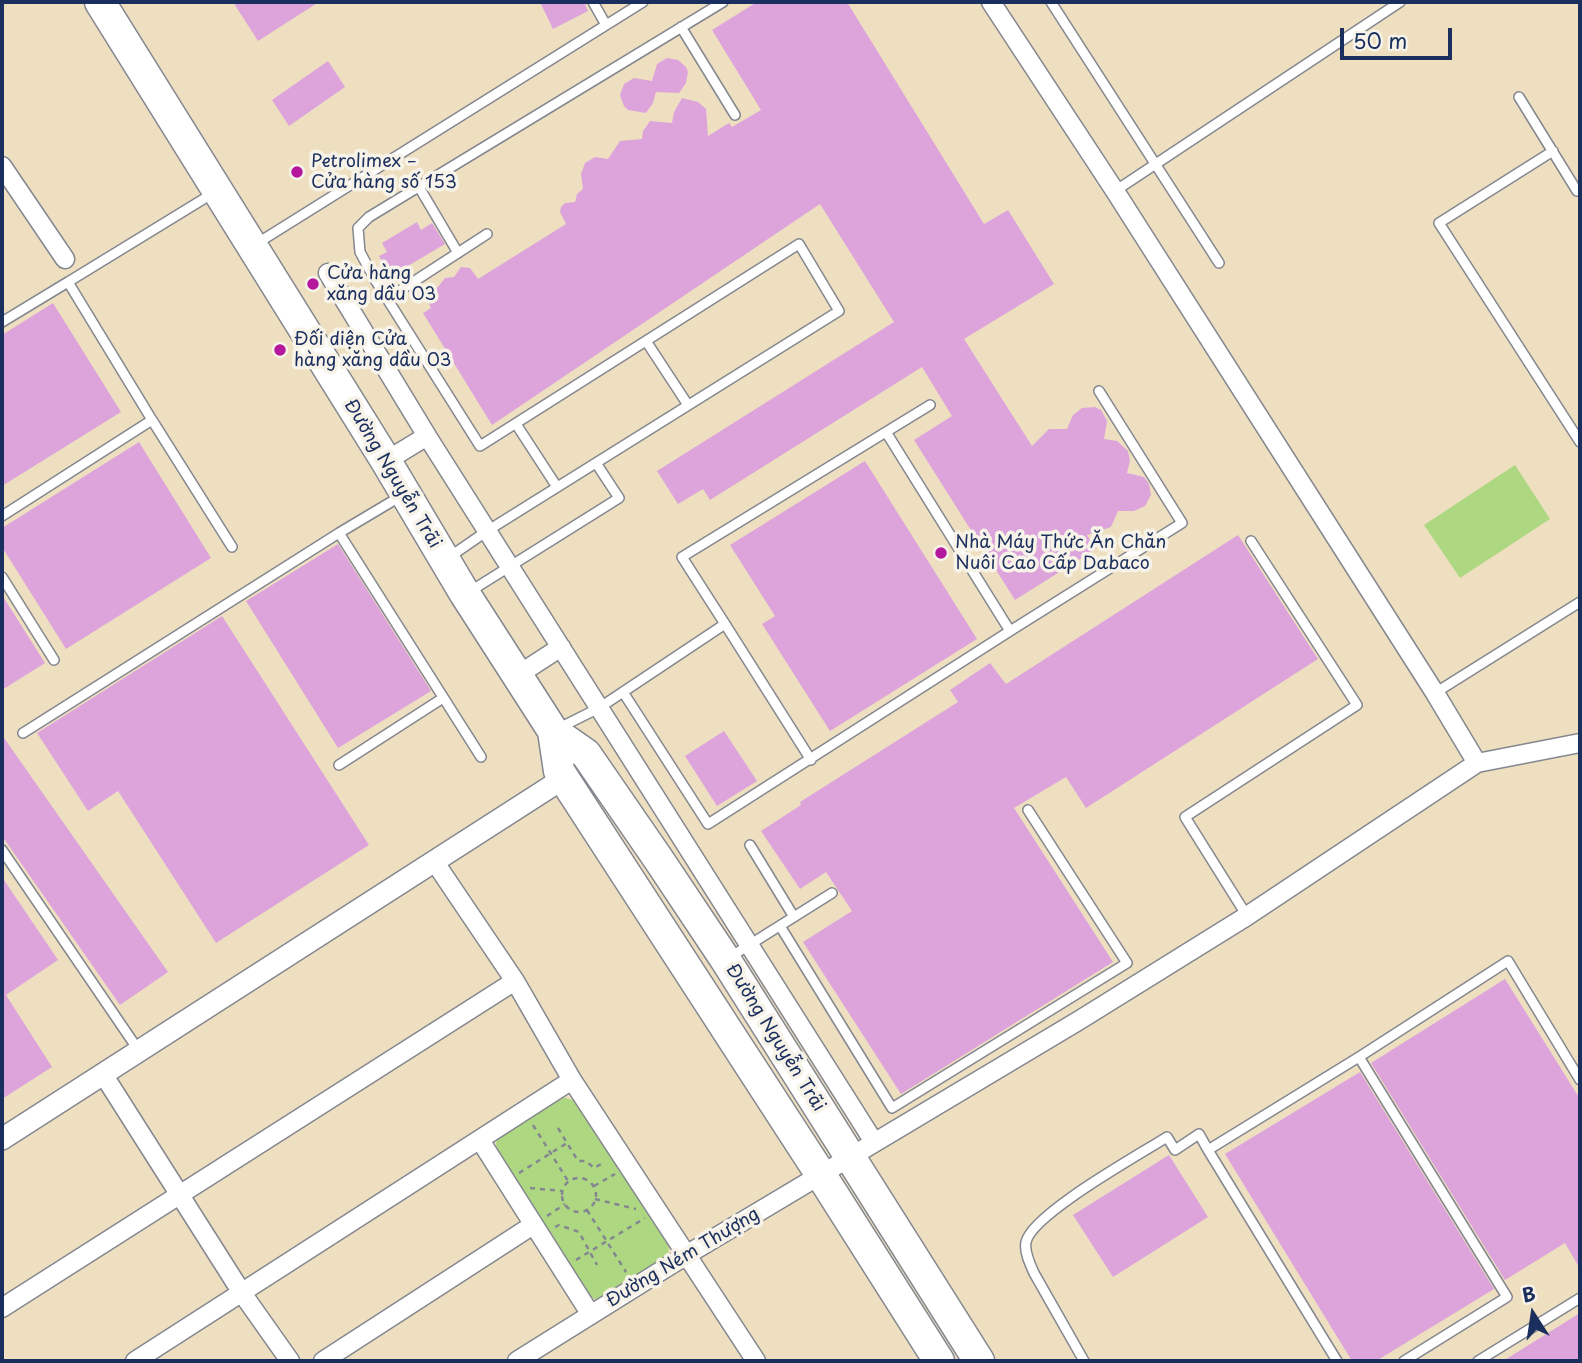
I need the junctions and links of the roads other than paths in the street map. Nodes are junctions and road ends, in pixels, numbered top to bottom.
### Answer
1 (100, 2) edge
2 (593, 2) edge
3 (643, 2) edge
4 (723, 2) edge
5 (991, 2) edge
6 (1051, 2) edge
7 (1400, 2) edge
8 (606, 25) junction
9 (681, 27) junction
10 (1519, 97) dead end
11 (734, 115) dead end
12 (1553, 151) junction
13 (1155, 164) junction
14 (2, 166) edge
15 (419, 187) junction
16 (1580, 189) edge
17 (217, 191) junction
18 (1115, 191) junction
19 (487, 234) dead end
20 (252, 247) junction
21 (458, 253) junction
22 (65, 259) dead end
23 (1219, 263) dead end
24 (328, 272) dead end
25 (68, 282) junction
26 (387, 299) junction
27 (2, 322) edge
28 (646, 341) junction
29 (1099, 391) dead end
30 (688, 405) junction
31 (930, 405) dead end
32 (152, 420) junction
33 (516, 424) junction
34 (886, 432) junction
35 (427, 436) junction
36 (1580, 442) edge
37 (386, 461) junction
38 (596, 463) junction
39 (557, 487) junction
40 (405, 494) junction
41 (2, 516) edge
42 (487, 531) junction
43 (339, 533) junction
44 (1251, 541) dead end
45 (232, 547) dead end
46 (445, 560) junction
47 (510, 567) junction
48 (2, 577) edge
49 (465, 594) junction
50 (1580, 602) edge
51 (725, 624) junction
52 (1010, 631) junction
53 (561, 647) junction
54 (54, 660) dead end
55 (518, 675) junction
56 (623, 692) junction
57 (1435, 693) junction
58 (443, 698) junction
59 (599, 708) junction
60 (553, 731) junction
61 (23, 733) dead end
62 (1580, 743) edge
63 (481, 757) dead end
64 (811, 760) junction
65 (1477, 763) junction
66 (339, 765) dead end
67 (564, 778) junction
68 (1028, 810) dead end
69 (685, 843) junction
70 (750, 845) dead end
71 (2, 850) edge
72 (659, 860) junction
73 (434, 861) junction
74 (832, 893) dead end
75 (1247, 916) junction
76 (793, 918) junction
77 (780, 926) junction
78 (737, 952) junction
79 (515, 981) junction
80 (139, 1051) junction
81 (1359, 1058) junction
82 (103, 1074) junction
83 (572, 1080) junction
84 (1580, 1080) edge
85 (2, 1139) edge
86 (480, 1140) junction
87 (862, 1149) junction
88 (1208, 1150) junction
89 (821, 1175) junction
90 (179, 1194) junction
91 (536, 1224) junction
92 (688, 1254) junction
93 (242, 1293) junction
94 (1580, 1298) edge
95 (2, 1308) edge
96 (591, 1315) junction
97 (752, 1360) edge
98 (135, 1361) edge
99 (290, 1361) edge
100 (323, 1361) edge
101 (517, 1361) edge
102 (939, 1361) edge
103 (979, 1361) edge
104 (1084, 1361) edge
105 (1336, 1361) edge
106 (1404, 1361) edge
107 (1478, 1361) edge

1 - 17 highway, Đường Nguyễn Trãi
2 - 8 lane
3 - 8 lane
4 - 9 lane
5 - 18 street
6 - 13 lane
7 - 13 lane
8 - 20 lane
9 - 11 lane
9 - 15 lane
10 - 12 lane
12 - 16 lane
12 - 36 lane
13 - 18 lane
13 - 23 lane
14 - 22 street
15 - 21 lane
15 - 26 lane
17 - 20 highway, Đường Nguyễn Trãi
17 - 25 lane
18 - 57 street
19 - 21 lane
20 - 37 highway, Đường Nguyễn Trãi
21 - 26 lane
24 - 35 street
25 - 27 lane
25 - 32 lane
26 - 33 lane
28 - 30 lane
28 - 30 lane
28 - 33 lane
29 - 52 lane
30 - 38 lane
31 - 34 lane
32 - 41 lane
32 - 45 lane
33 - 39 lane
34 - 51 lane
34 - 52 lane
35 - 37 street
35 - 42 street
37 - 40 highway, Đường Nguyễn Trãi
38 - 39 lane
38 - 47 lane
39 - 42 lane
40 - 43 lane
40 - 46 highway, Đường Nguyễn Trãi
42 - 46 lane
42 - 47 street
43 - 58 lane
43 - 61 lane
44 - 75 lane
46 - 49 highway, Đường Nguyễn Trãi
47 - 49 lane
47 - 53 street
48 - 54 lane
49 - 55 highway, Đường Nguyễn Trãi
50 - 57 lane
51 - 56 lane
51 - 64 lane
52 - 64 lane
53 - 55 street
53 - 59 street
55 - 60 highway, Đường Nguyễn Trãi
56 - 59 lane
56 - 64 lane
57 - 65 street
58 - 63 lane
58 - 66 lane
59 - 60 lane
59 - 69 street
60 - 67 highway, Đường Nguyễn Trãi
60 - 72 highway, Đường Nguyễn Trãi
62 - 65 street
65 - 75 street, Đường Ném Thượng
67 - 73 street
67 - 89 highway, Đường Nguyễn Trãi
68 - 77 lane
69 - 72 street
69 - 78 street
70 - 76 lane
71 - 80 lane
72 - 78 highway, Đường Nguyễn Trãi
73 - 79 street
73 - 80 street
74 - 76 lane
75 - 87 street, Đường Ném Thượng
76 - 77 lane
77 - 78 lane
78 - 87 highway, Đường Nguyễn Trãi
79 - 83 street
79 - 90 street
80 - 82 street
81 - 84 lane
81 - 88 lane
81 - 106 lane
82 - 85 street
82 - 90 street
83 - 86 street
83 - 92 street
86 - 91 street
86 - 93 street
87 - 89 street, Đường Ném Thượng
87 - 103 highway, Đường Nguyễn Trãi
88 - 104 lane
88 - 105 lane
89 - 92 street, Đường Ném Thượng
89 - 102 highway, Đường Nguyễn Trãi
90 - 93 street
90 - 95 street
91 - 96 street
91 - 100 street
92 - 96 street, Đường Ném Thượng
92 - 97 street
93 - 98 street
93 - 99 street
94 - 107 lane
96 - 101 street, Đường Ném Thượng

